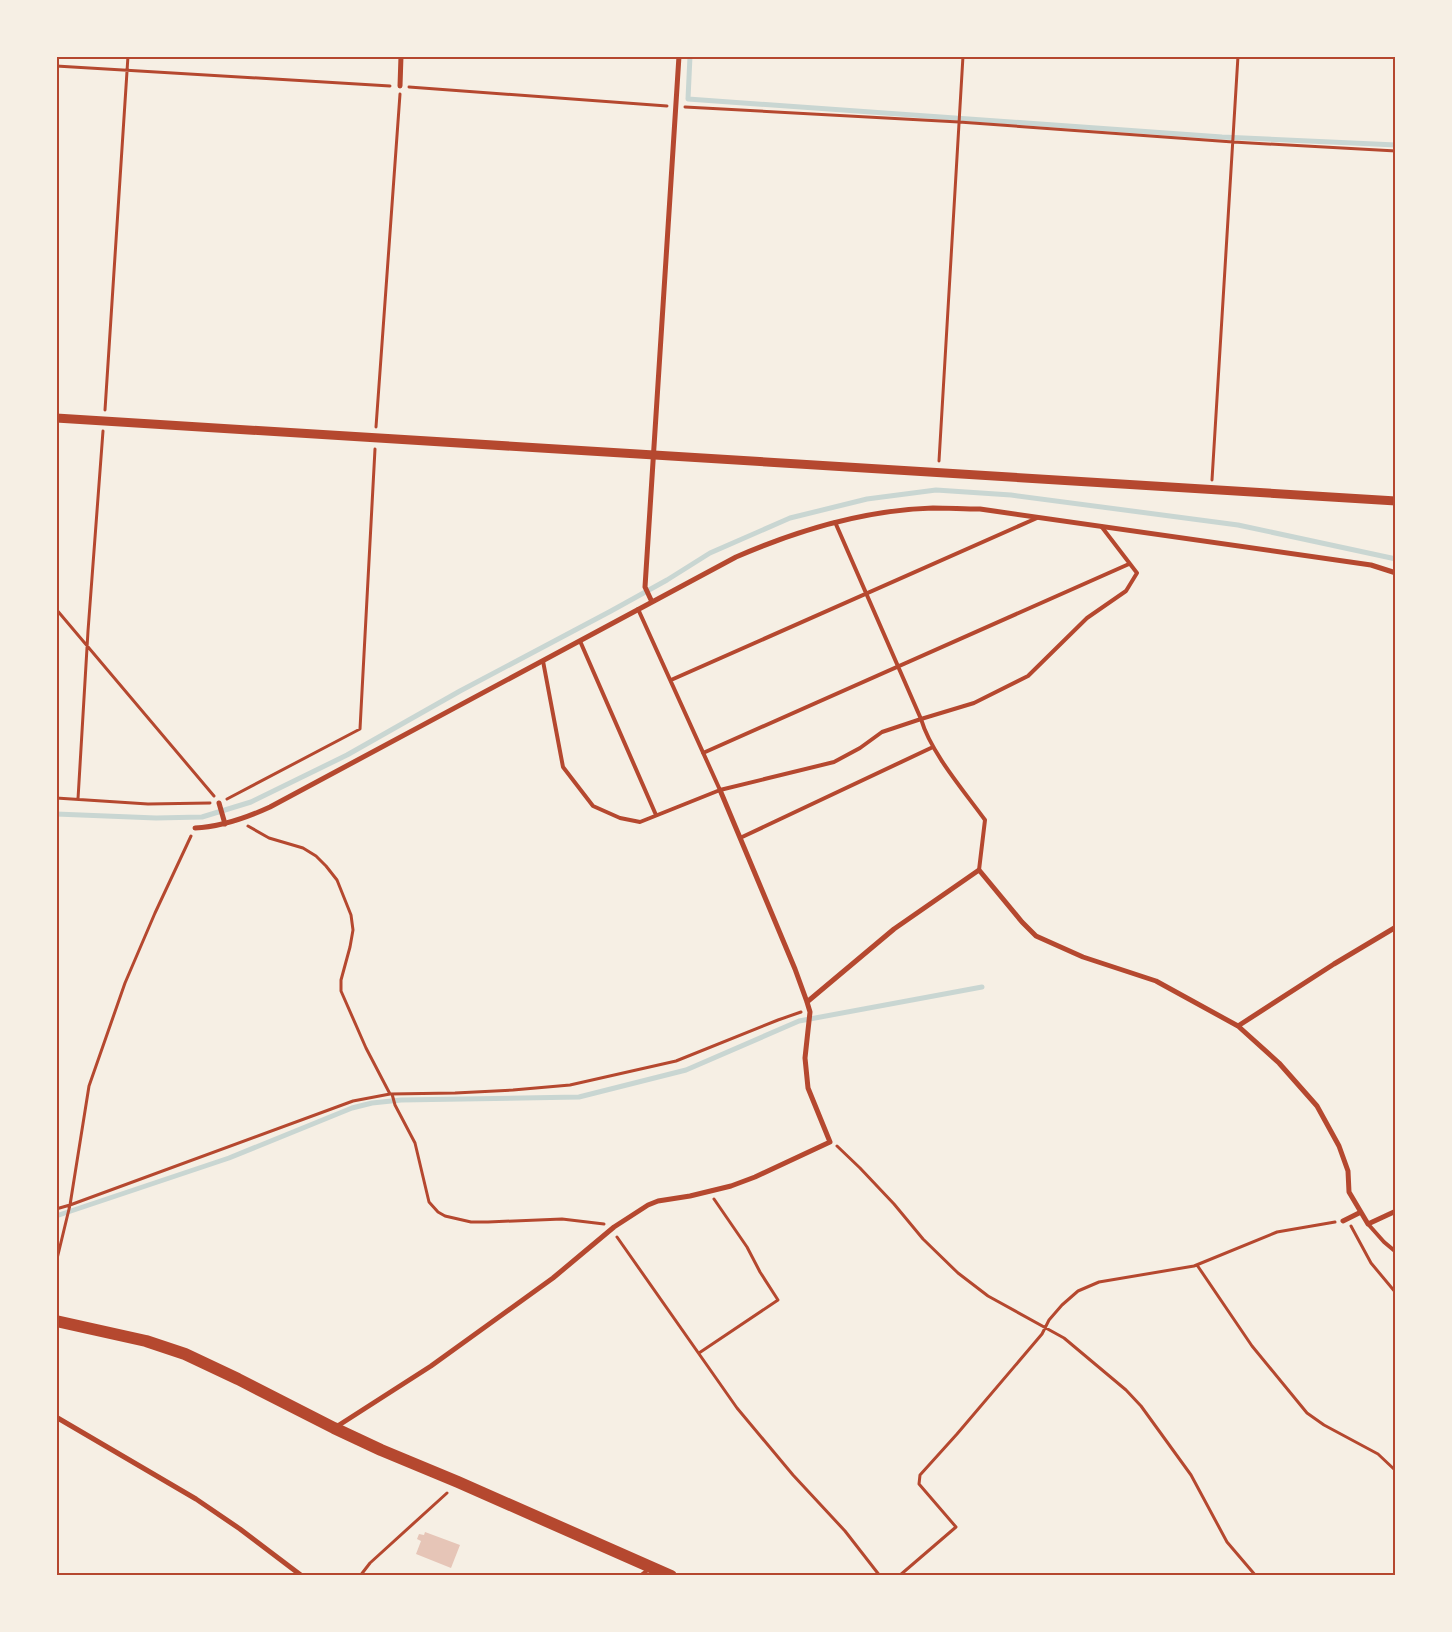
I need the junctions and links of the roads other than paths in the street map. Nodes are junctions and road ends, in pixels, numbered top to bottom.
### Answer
1 (401, 56) edge
2 (679, 56) edge
3 (400, 86) road end
4 (56, 418) edge
5 (653, 455) junction
6 (1396, 500) edge
7 (1039, 517) junction
8 (835, 522) junction
9 (1100, 526) junction
10 (1129, 564) junction
11 (1396, 573) edge
12 (866, 594) junction
13 (652, 602) junction
14 (638, 609) junction
15 (580, 641) junction
16 (543, 661) junction
17 (898, 667) junction
18 (671, 680) junction
19 (921, 719) junction
20 (933, 747) junction
21 (703, 753) junction
22 (720, 790) junction
23 (219, 803) road end
24 (656, 815) junction
25 (225, 824) junction
26 (195, 828) road end
27 (740, 838) junction
28 (979, 870) junction
29 (1396, 927) edge
30 (807, 1002) junction
31 (1238, 1026) junction
32 (1396, 1211) edge
33 (1361, 1212) junction
34 (1345, 1220) road end
35 (1368, 1224) junction
36 (1396, 1252) edge
37 (56, 1321) edge
38 (56, 1417) edge
39 (334, 1428) junction
40 (650, 1567) junction
41 (302, 1576) edge
42 (640, 1576) edge
43 (671, 1576) edge

1 - 3 street
2 - 5 street
4 - 5 street
5 - 6 street
5 - 13 street
7 - 8 street
7 - 9 street
7 - 12 lane
8 - 12 lane
8 - 13 street
9 - 10 lane
9 - 11 street
10 - 17 lane
10 - 19 lane
12 - 17 lane
12 - 18 lane
13 - 14 street
14 - 15 street
14 - 18 lane
15 - 16 street
15 - 24 lane
16 - 24 lane
16 - 25 street
17 - 19 lane
17 - 21 lane
18 - 21 lane
19 - 20 lane
19 - 22 lane
20 - 27 lane
20 - 28 lane
21 - 22 lane
22 - 24 lane
22 - 27 street
23 - 25 street
25 - 26 street
27 - 30 street
28 - 30 street
28 - 31 street
29 - 31 street
30 - 39 street
31 - 33 street
32 - 35 street
33 - 34 street
33 - 35 street
35 - 36 lane
37 - 39 main road
38 - 41 street
39 - 40 main road
40 - 42 lane
40 - 43 main road

